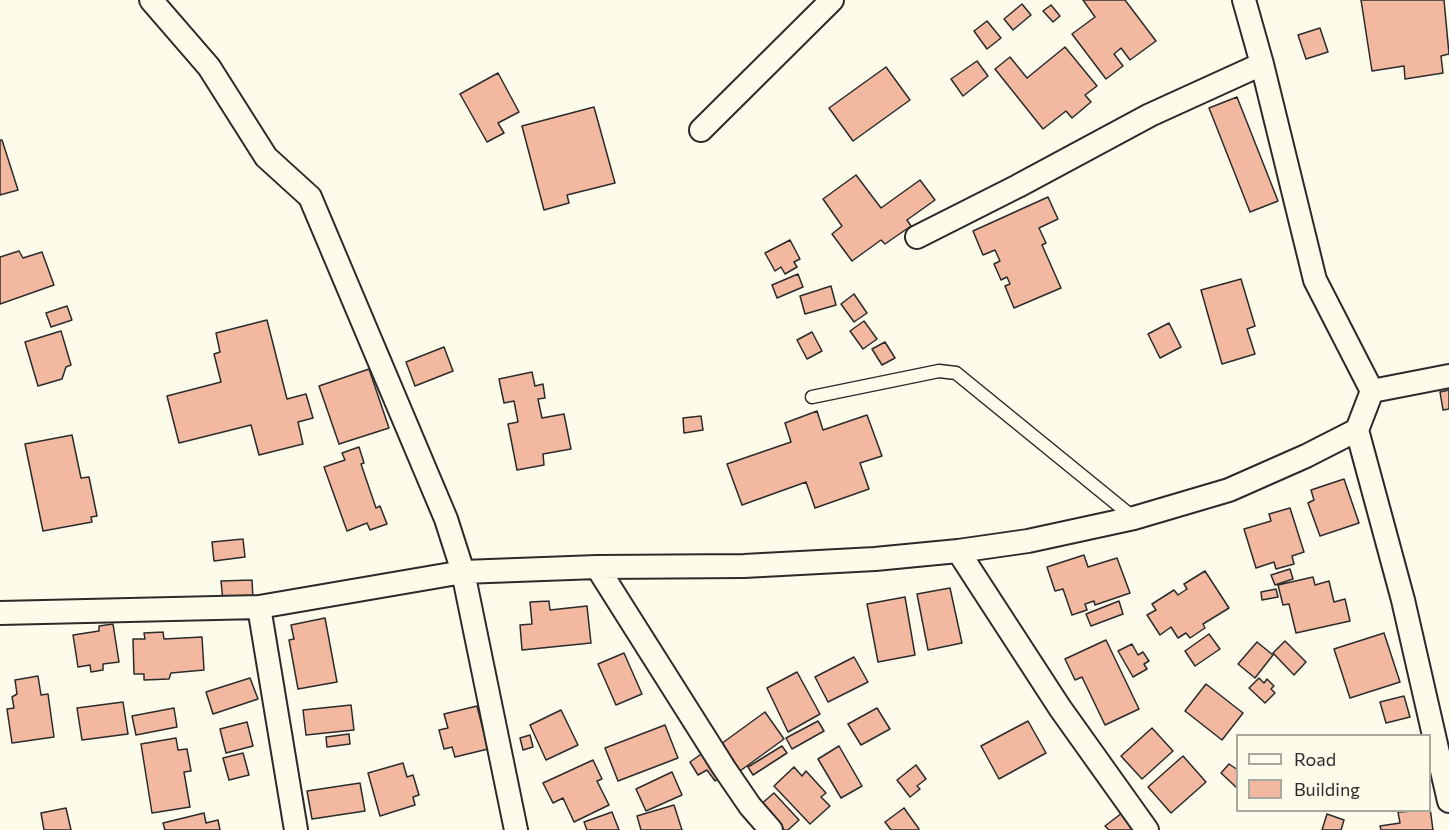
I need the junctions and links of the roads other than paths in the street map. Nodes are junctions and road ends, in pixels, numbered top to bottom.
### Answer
1 (151, 0) edge
2 (832, 0) edge
3 (1244, 0) edge
4 (1262, 64) junction
5 (701, 130) dead end
6 (917, 237) dead end
7 (1449, 376) edge
8 (1372, 391) junction
9 (812, 397) dead end
10 (1357, 430) junction
11 (1134, 518) junction
12 (958, 551) junction
13 (597, 567) junction
14 (463, 572) junction
15 (259, 607) junction
16 (0, 613) edge
17 (1446, 769) edge
18 (1449, 801) edge
19 (296, 830) edge
20 (516, 830) edge
21 (771, 830) edge
22 (1147, 830) edge

1 - 14 street
2 - 5 street
3 - 4 street
4 - 6 street
4 - 8 street
7 - 8 street
8 - 10 street
9 - 11 lane
10 - 11 street
10 - 17 street
11 - 12 street
12 - 13 street
12 - 22 street
13 - 14 street
13 - 21 street
14 - 15 street
14 - 20 street
15 - 16 street
15 - 19 street
17 - 18 street

